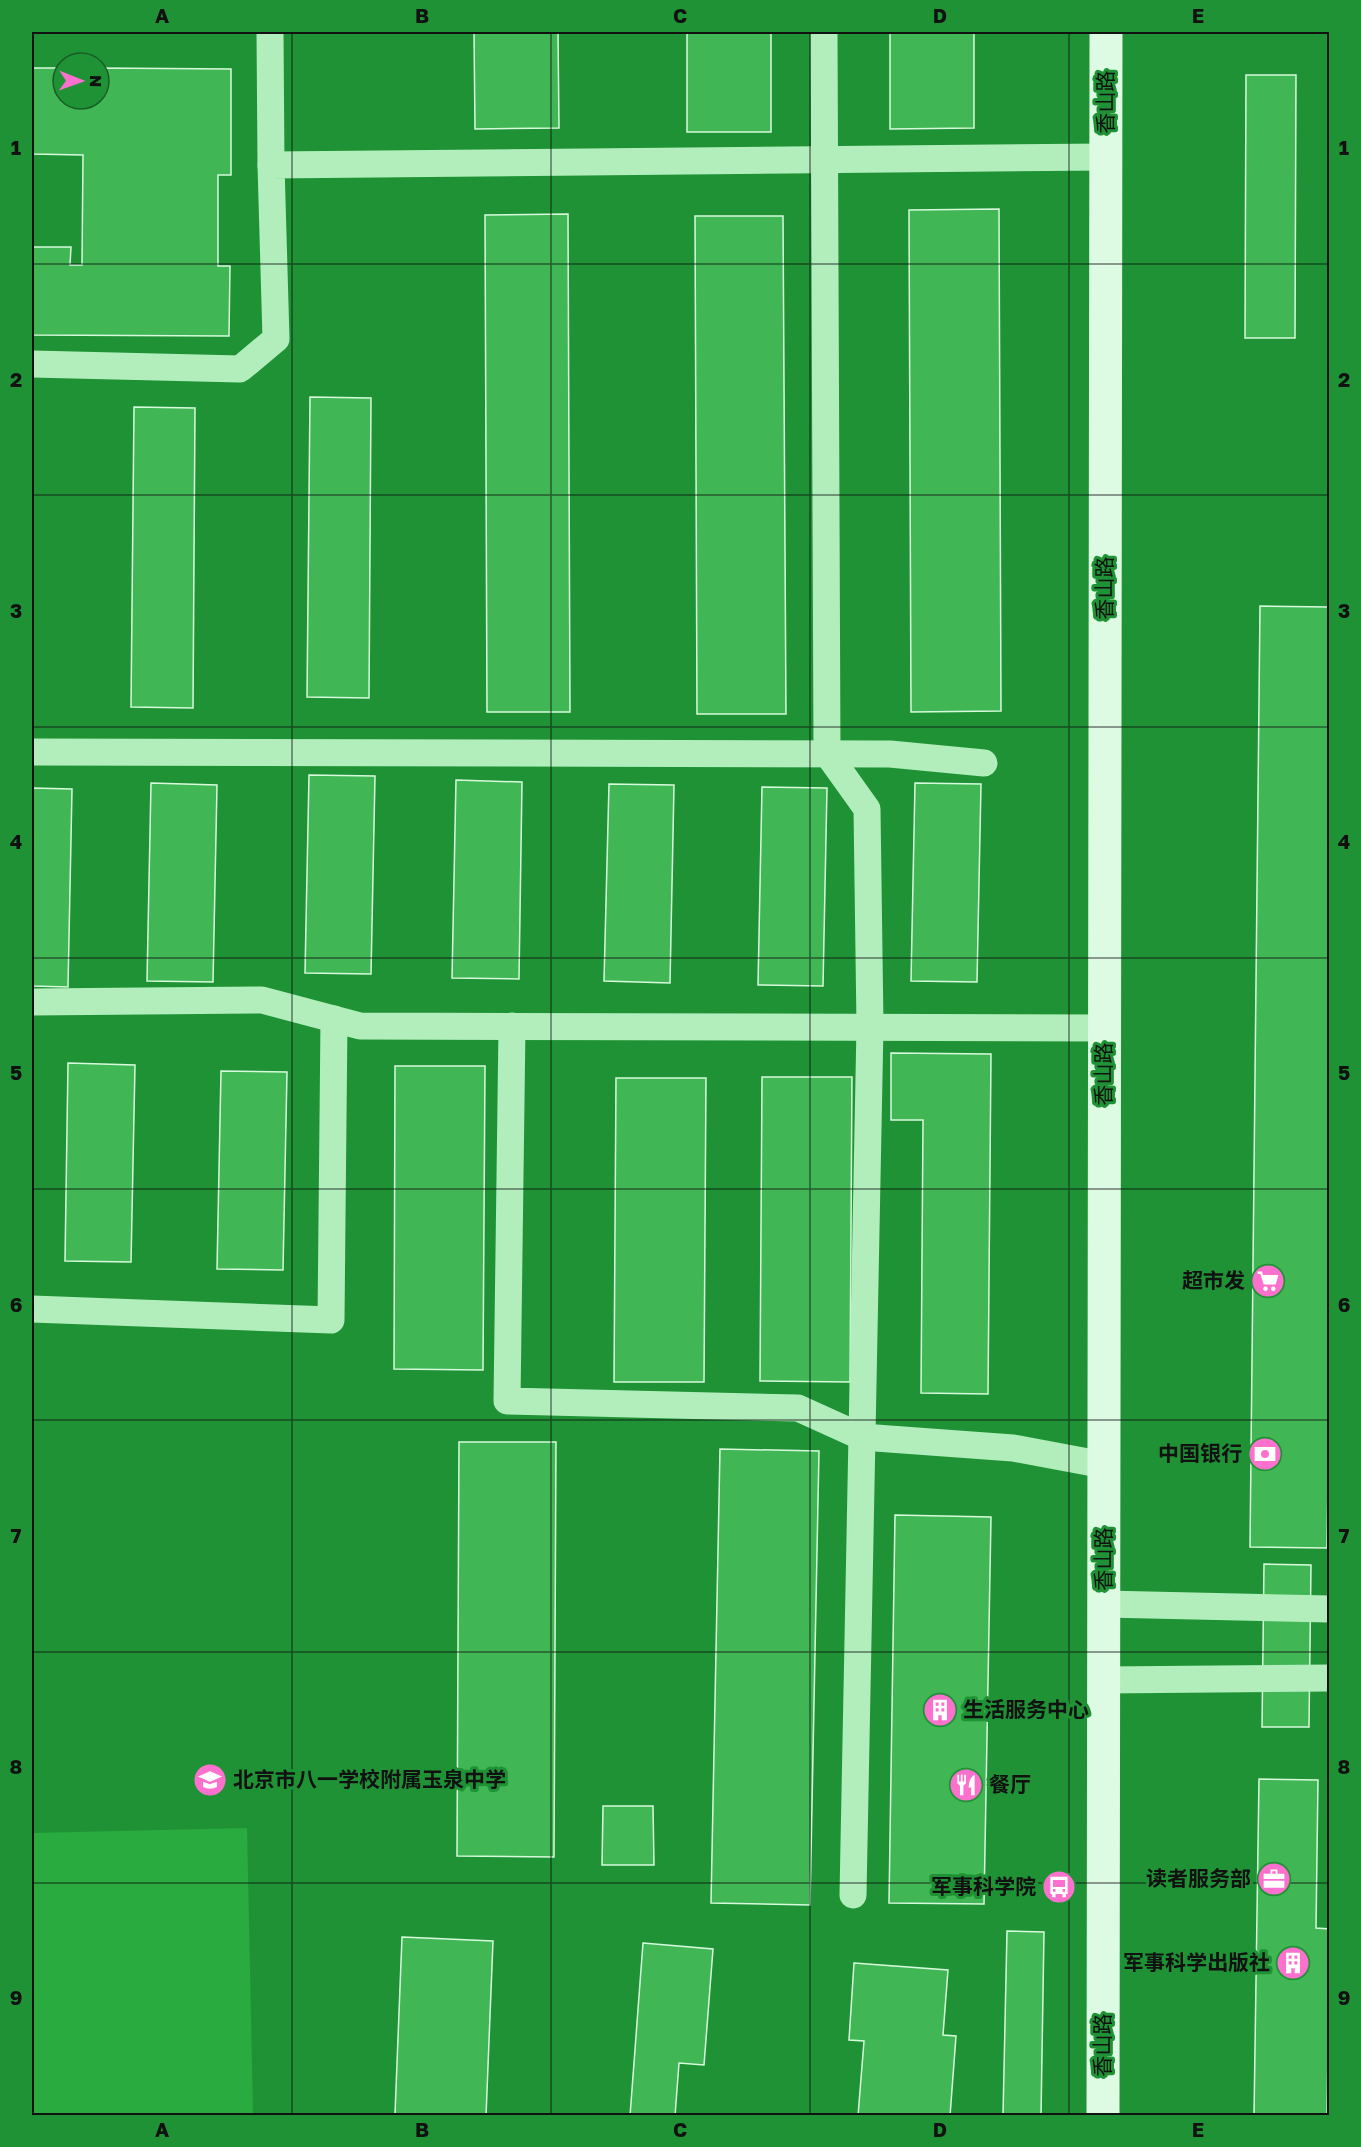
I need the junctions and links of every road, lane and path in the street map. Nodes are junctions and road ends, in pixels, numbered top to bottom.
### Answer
1 (270, 32) edge
2 (824, 32) edge
3 (1106, 32) edge
4 (1106, 157) junction
5 (825, 159) junction
6 (272, 165) junction
7 (32, 364) edge
8 (32, 752) edge
9 (827, 753) junction
10 (984, 764) dead end
11 (32, 1002) edge
12 (334, 1019) junction
13 (512, 1026) junction
14 (870, 1026) junction
15 (1104, 1028) junction
16 (32, 1309) edge
17 (862, 1437) junction
18 (1104, 1465) junction
19 (1104, 1604) junction
20 (1329, 1609) edge
21 (1329, 1678) edge
22 (1104, 1680) junction
23 (854, 1895) dead end
24 (1103, 2115) edge

1 - 6 street
2 - 5 street
3 - 4 street, 香山路
4 - 5 street
4 - 15 street, 香山路
5 - 6 street
5 - 9 street
6 - 7 street
8 - 9 street
9 - 10 street
9 - 14 street
11 - 12 street
12 - 13 street
12 - 16 street
13 - 14 street
13 - 17 street
14 - 15 street
14 - 17 street
15 - 18 street, 香山路
17 - 18 street
17 - 23 street
18 - 19 street, 香山路
19 - 20 street
19 - 22 street, 香山路
21 - 22 street
22 - 24 street, 香山路

